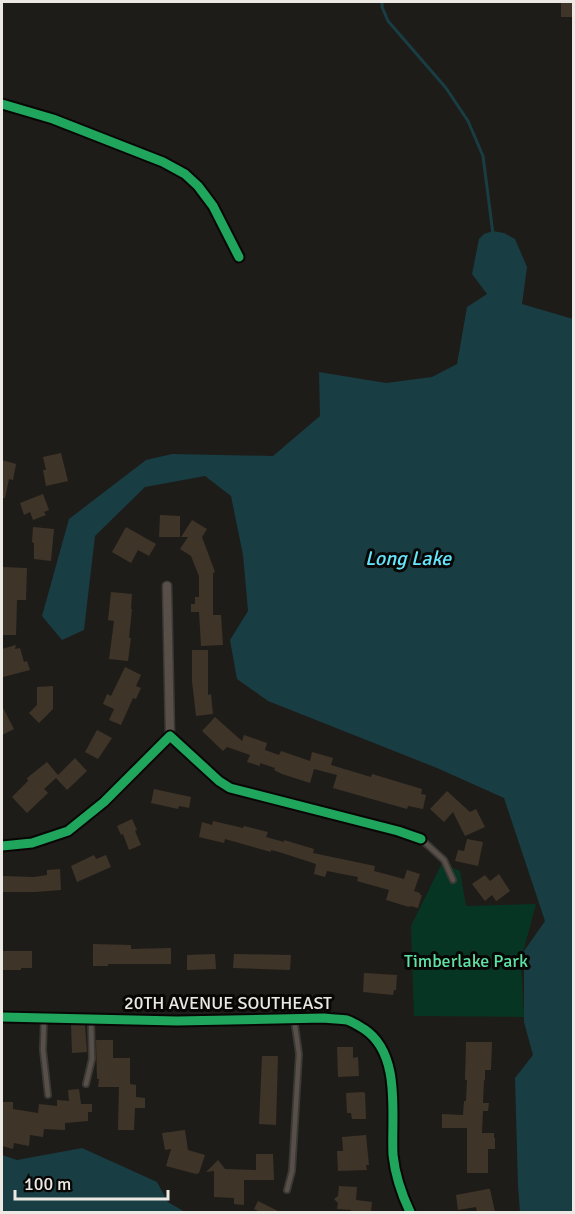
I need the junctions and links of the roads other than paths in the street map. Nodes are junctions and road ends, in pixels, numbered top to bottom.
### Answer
1 (2, 104) edge
2 (239, 257) dead end
3 (167, 586) dead end
4 (170, 736) junction
5 (421, 839) joint
6 (2, 846) edge
7 (453, 880) dead end
8 (2, 1017) edge
9 (44, 1018) junction
10 (91, 1019) junction
11 (294, 1019) junction
12 (86, 1084) dead end
13 (48, 1095) dead end
14 (287, 1190) dead end
15 (410, 1212) edge

1 - 2 street
3 - 4 street
4 - 5 street
4 - 6 street
5 - 7 lane
8 - 9 street, 20TH AVENUE SOUTHEAST
9 - 10 street, 20TH AVENUE SOUTHEAST
9 - 13 lane
10 - 11 street, 20TH AVENUE SOUTHEAST
10 - 12 lane
11 - 14 lane
11 - 15 street, 20TH AVENUE SOUTHEAST

